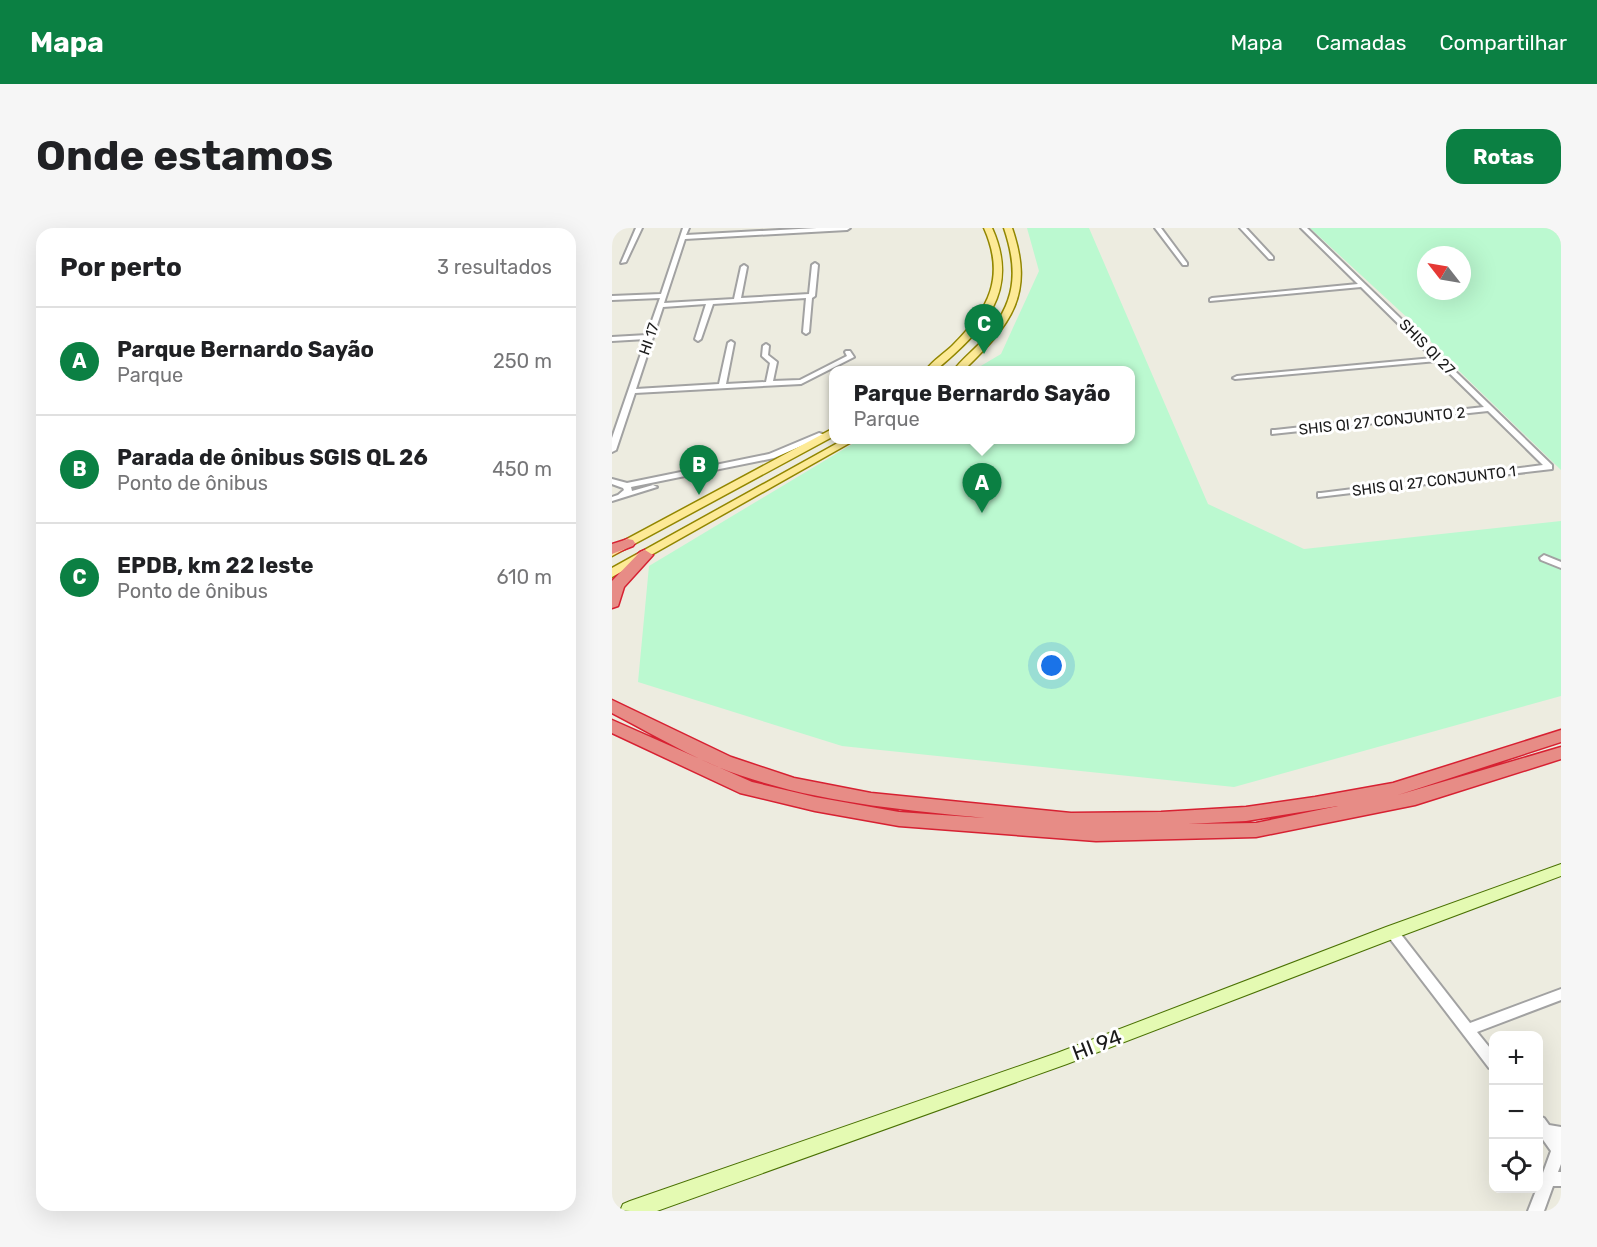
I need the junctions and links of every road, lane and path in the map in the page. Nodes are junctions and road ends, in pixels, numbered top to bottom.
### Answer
1 (639, 228) edge
2 (686, 228) edge
3 (847, 228) edge
4 (988, 228) edge
5 (1008, 228) edge
6 (1158, 228) edge
7 (1243, 228) edge
8 (1304, 228) edge
9 (815, 229) edge
10 (754, 231) edge
11 (683, 237) junction
12 (1280, 257) dead end
13 (1271, 258) junction
14 (1263, 259) dead end
15 (623, 262) dead end
16 (1194, 264) dead end
17 (814, 265) dead end
18 (744, 267) dead end
19 (1363, 285) junction
20 (663, 296) junction
21 (811, 296) junction
22 (612, 298) edge
23 (1212, 300) dead end
24 (737, 301) junction
25 (710, 303) junction
26 (660, 305) junction
27 (806, 332) dead end
28 (649, 337) junction
29 (612, 339) edge
30 (698, 339) dead end
31 (731, 343) dead end
32 (766, 346) dead end
33 (848, 352) dead end
34 (1439, 359) junction
35 (833, 366) edge
36 (935, 366) edge
37 (963, 366) edge
38 (829, 368) edge
39 (1237, 378) dead end
40 (769, 384) junction
41 (722, 387) junction
42 (632, 391) junction
43 (1490, 409) junction
44 (829, 432) edge
45 (1275, 432) dead end
46 (829, 433) edge
47 (843, 444) edge
48 (612, 450) edge
49 (740, 462) junction
50 (1548, 468) joint
51 (703, 470) junction
52 (758, 472) junction
53 (617, 484) edge
54 (1321, 494) dead end
55 (615, 499) edge
56 (628, 543) joint
57 (612, 550) edge
58 (645, 555) junction
59 (1544, 558) dead end
60 (1561, 565) edge
61 (612, 573) edge
62 (612, 603) edge
63 (614, 711) edge
64 (1561, 736) edge
65 (1561, 753) edge
66 (1561, 870) edge
67 (1392, 932) junction
68 (1561, 994) edge
69 (1467, 1030) junction
70 (1489, 1058) edge
71 (1543, 1128) edge
72 (1560, 1145) edge
73 (1555, 1178) edge
74 (643, 1209) edge
75 (1536, 1211) edge

1 - 15 street
2 - 11 street, HI 17
3 - 9 street
4 - 36 main road
5 - 37 main road
6 - 16 street
7 - 13 street
8 - 19 street, SHIS QI 27
9 - 10 street
10 - 11 street
11 - 20 street, HI 17
12 - 13 street
13 - 14 street
17 - 21 street
18 - 24 street
19 - 23 street
19 - 34 street, SHIS QI 27
20 - 22 street
20 - 26 street, HI 17
21 - 24 street
21 - 27 street
24 - 25 street
25 - 26 street
25 - 30 street
26 - 28 street, HI 17
28 - 29 street
28 - 42 street, HI 17
31 - 41 street
32 - 40 street
33 - 35 street
34 - 39 street
34 - 43 street, SHIS QI 27
38 - 40 street
40 - 41 street
41 - 42 street
42 - 48 street, HI 17
43 - 45 street, SHIS QI 27 CONJUNTO 2
43 - 50 street, SHIS QI 27
44 - 49 street
46 - 52 main road
47 - 58 main road
49 - 51 street
49 - 52 street
50 - 54 street, SHIS QI 27 CONJUNTO 1
51 - 53 street
51 - 55 street
52 - 56 main road
53 - 55 street
56 - 57 highway
58 - 61 main road
58 - 62 highway
59 - 60 street
63 - 64 highway
63 - 65 highway
66 - 67 street, HI 94
67 - 69 street
67 - 74 street, HI 94
68 - 69 street
69 - 70 street
71 - 72 street
72 - 73 street
73 - 75 street

